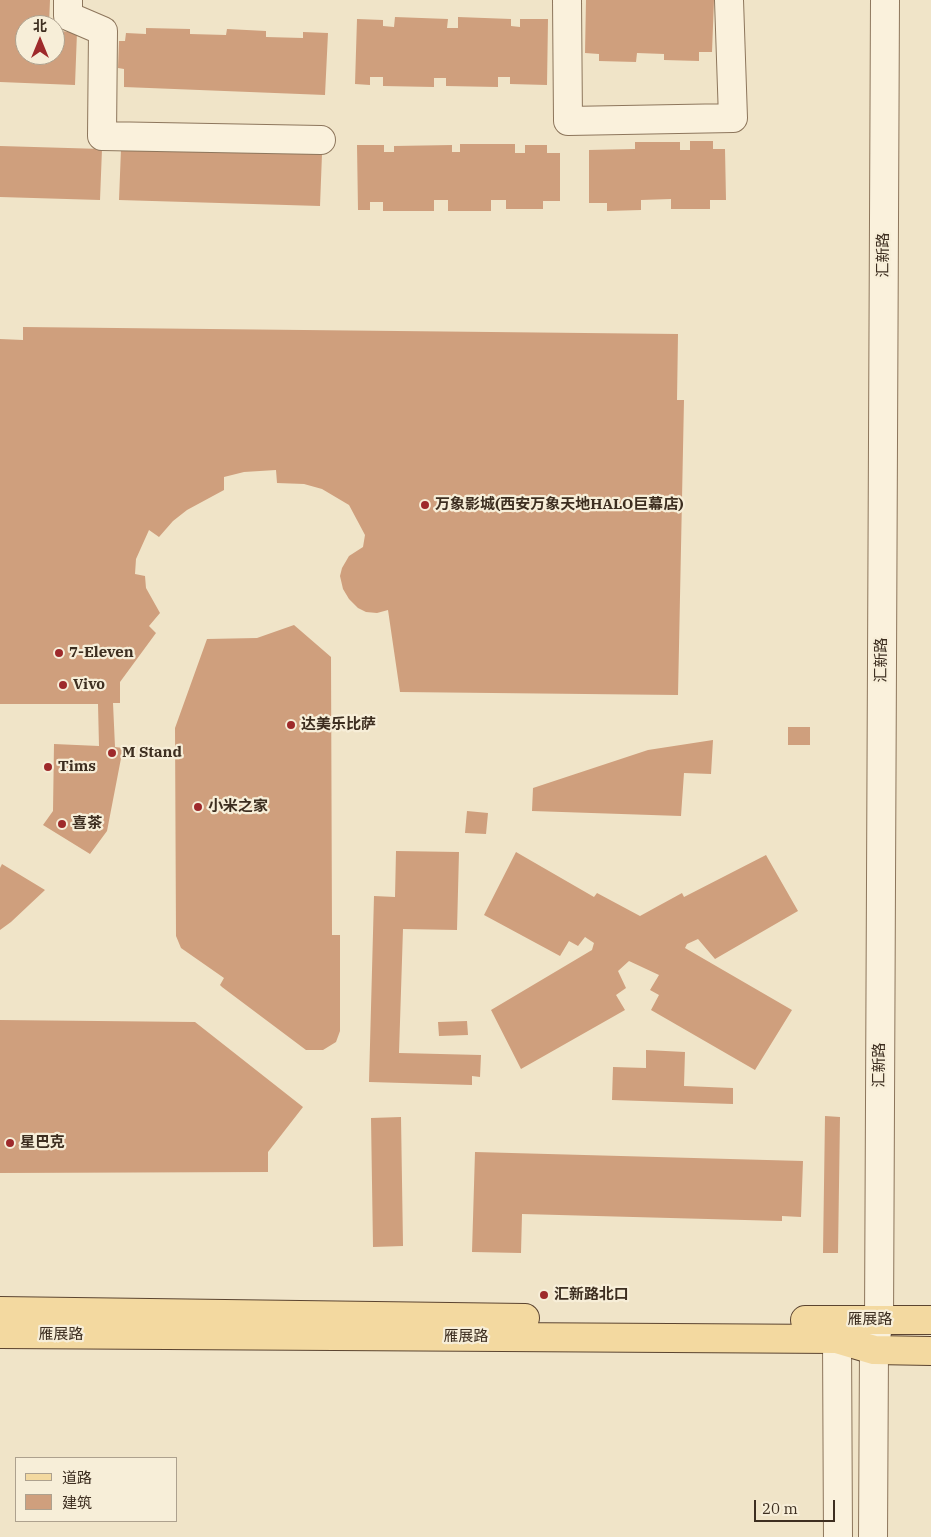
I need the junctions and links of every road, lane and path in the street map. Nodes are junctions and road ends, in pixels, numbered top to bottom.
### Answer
1 (68, 0) edge
2 (567, 0) edge
3 (730, 0) edge
4 (885, 0) edge
5 (321, 140) dead end
6 (0, 1311) edge
7 (879, 1320) junction
8 (931, 1320) edge
9 (0, 1334) edge
10 (837, 1339) junction
11 (874, 1350) junction
12 (931, 1351) edge
13 (838, 1537) edge
14 (873, 1537) edge

1 - 5 street
2 - 3 street
4 - 7 street, 汇新路
6 - 7 main road, 雁展路
7 - 8 main road, 雁展路
7 - 10 street
7 - 11 street, 汇新路
9 - 10 main road, 雁展路
10 - 11 main road, 雁展路
10 - 13 street
11 - 12 main road, 雁展路
11 - 14 street, 汇新路

